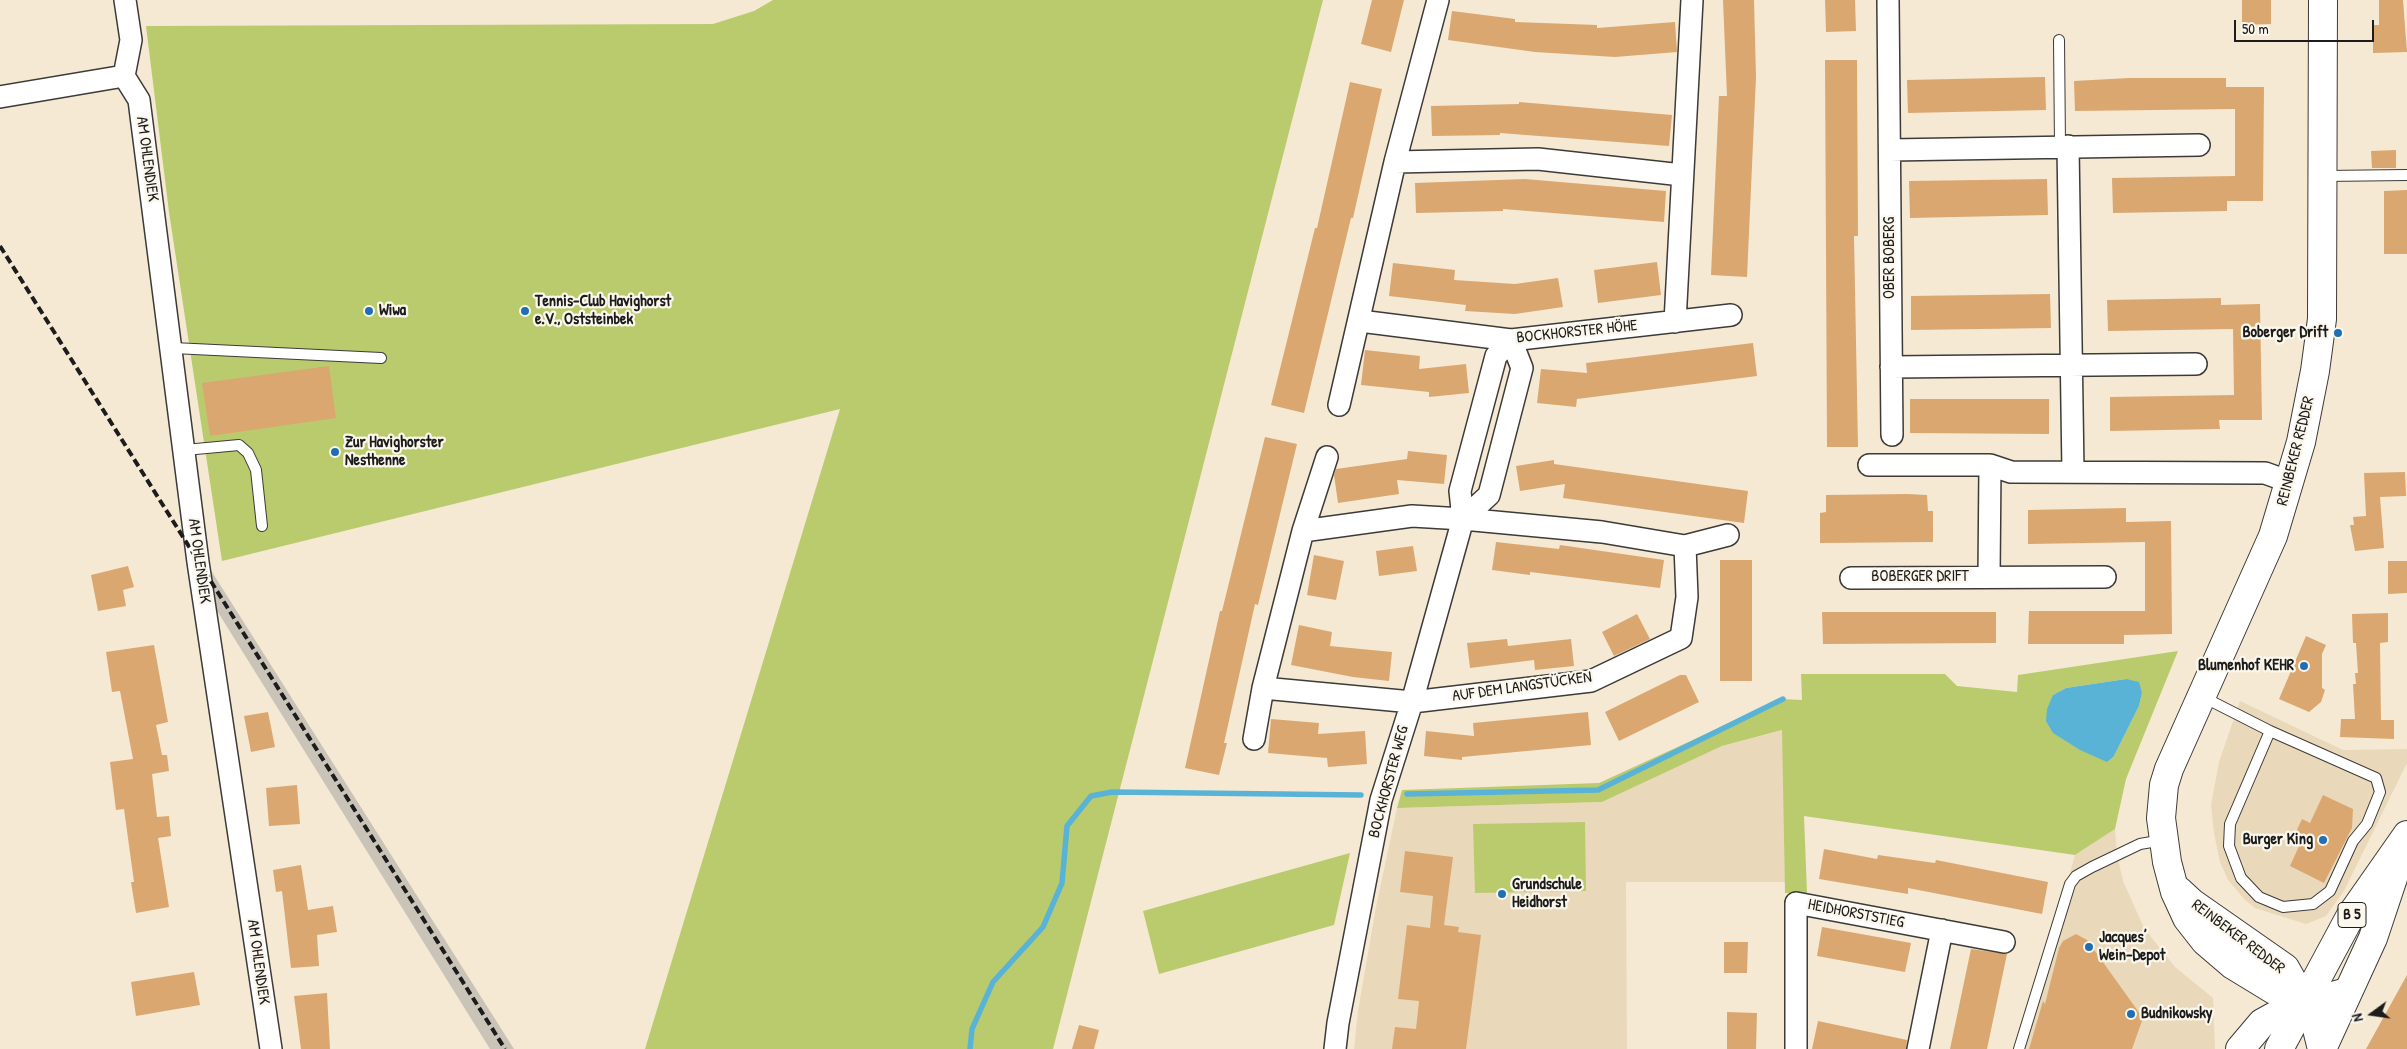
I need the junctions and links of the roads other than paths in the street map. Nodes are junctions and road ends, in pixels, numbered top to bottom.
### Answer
1 (125, 0) edge
2 (1438, 0) edge
3 (1692, 0) edge
4 (1888, 0) edge
5 (2323, 0) edge
6 (2059, 40) dead end
7 (124, 76) junction
8 (0, 97) edge
9 (2199, 145) dead end
10 (2064, 146) junction
11 (1890, 150) junction
12 (1395, 162) junction
13 (1682, 175) junction
14 (2407, 175) edge
15 (2324, 176) junction
16 (1731, 315) dead end
17 (1360, 321) junction
18 (1675, 322) junction
19 (1511, 340) junction
20 (172, 348) junction
21 (381, 358) dead end
22 (2072, 364) junction
23 (2196, 364) dead end
24 (1891, 367) junction
25 (1339, 406) dead end
26 (1892, 434) dead end
27 (185, 450) junction
28 (1328, 457) dead end
29 (1868, 465) dead end
30 (1990, 465) junction
31 (2074, 472) junction
32 (2290, 482) junction
33 (1463, 519) junction
34 (262, 526) dead end
35 (1303, 532) junction
36 (1728, 535) dead end
37 (1685, 546) junction
38 (2105, 576) dead end
39 (1989, 577) junction
40 (1851, 578) dead end
41 (1263, 688) junction
42 (2201, 696) junction
43 (1412, 702) junction
44 (2270, 731) junction
45 (1254, 739) dead end
46 (2407, 835) edge
47 (2163, 840) junction
48 (1942, 930) junction
49 (2004, 942) dead end
50 (2347, 992) junction
51 (2304, 1000) junction
52 (271, 1049) edge
53 (1335, 1049) edge
54 (1796, 1049) edge
55 (1918, 1049) edge
56 (2019, 1049) edge
57 (2240, 1049) edge
58 (2279, 1049) edge
59 (2322, 1049) edge

1 - 7 street
2 - 12 street
3 - 13 street
4 - 11 street, OBER BOBERG
5 - 15 main road, REINBEKER REDDER
6 - 10 lane
7 - 8 street
7 - 20 street, AM OHLENDIEK
9 - 10 street
10 - 11 street
10 - 22 street
11 - 24 street, OBER BOBERG
12 - 13 street
12 - 17 street
13 - 18 street
14 - 15 lane
15 - 32 main road, REINBEKER REDDER
16 - 18 street, BOCKHORSTER HÖHE
17 - 19 street, BOCKHORSTER HÖHE
17 - 25 street
18 - 19 street, BOCKHORSTER HÖHE
19 - 33 street, BOCKHORSTER WEG
19 - 33 street
20 - 21 lane
20 - 27 street, AM OHLENDIEK
22 - 23 street
22 - 24 street
22 - 31 street
24 - 26 street, OBER BOBERG
27 - 34 lane
27 - 52 street, AM OHLENDIEK
28 - 35 street
29 - 30 street
30 - 31 street
30 - 39 street, BOBERGER DRIFT
31 - 32 street
32 - 42 main road, REINBEKER REDDER
33 - 35 street
33 - 37 street
33 - 43 street, BOCKHORSTER WEG
35 - 41 street
36 - 37 street
37 - 43 street, AUF DEM LANGSTÜCKEN
38 - 39 street, BOBERGER DRIFT
39 - 40 street, BOBERGER DRIFT
41 - 43 street, AUF DEM LANGSTÜCKEN
41 - 45 street
42 - 44 lane
42 - 47 main road, REINBEKER REDDER
43 - 53 street, BOCKHORSTER WEG
44 - 44 lane
46 - 50 main road, B 5
46 - 51 main road, B 5
47 - 51 main road, REINBEKER REDDER
47 - 56 lane
48 - 49 street, HEIDHORSTSTIEG
48 - 54 street, HEIDHORSTSTIEG
48 - 55 street
50 - 51 main road
50 - 59 main road, B 5
51 - 57 main road
51 - 58 main road, B 5
51 - 59 main road, REINBEKER REDDER

